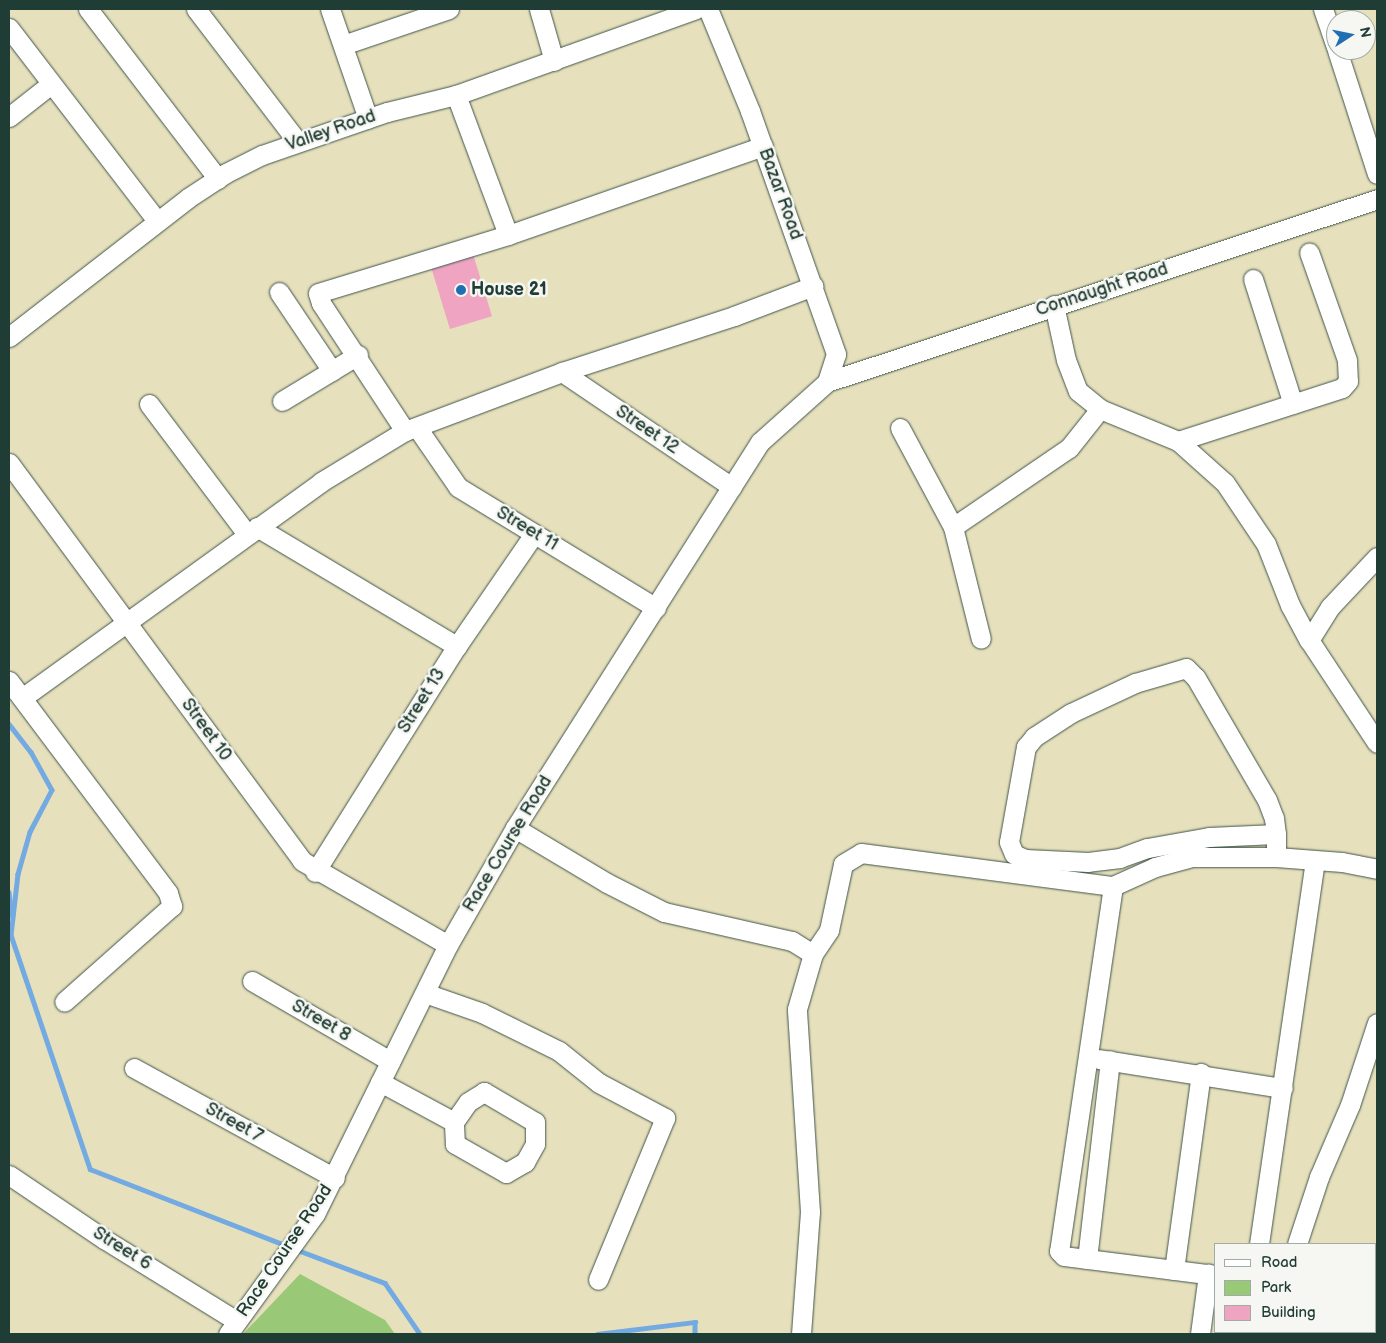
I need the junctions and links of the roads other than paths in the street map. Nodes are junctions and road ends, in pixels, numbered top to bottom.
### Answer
1 (88, 9) edge
2 (196, 9) edge
3 (330, 9) edge
4 (449, 9) edge
5 (539, 9) edge
6 (696, 9) edge
7 (708, 9) edge
8 (9, 28) edge
9 (343, 44) junction
10 (1340, 60) edge
11 (554, 61) junction
12 (51, 84) junction
13 (456, 95) junction
14 (9, 117) edge
15 (368, 118) junction
16 (297, 141) junction
17 (763, 146) junction
18 (1377, 174) edge
19 (218, 179) junction
20 (1377, 199) edge
21 (157, 221) junction
22 (508, 235) junction
23 (1308, 252) dead end
24 (1253, 279) dead end
25 (813, 286) junction
26 (279, 292) dead end
27 (1054, 305) junction
28 (9, 337) edge
29 (358, 355) junction
30 (332, 371) junction
31 (562, 372) junction
32 (827, 382) junction
33 (282, 401) dead end
34 (149, 404) dead end
35 (1293, 404) junction
36 (1100, 409) junction
37 (900, 428) dead end
38 (411, 430) junction
39 (1178, 441) junction
40 (9, 463) edge
41 (732, 487) junction
42 (953, 527) junction
43 (252, 531) junction
44 (534, 534) junction
45 (1377, 557) edge
46 (656, 608) junction
47 (126, 622) junction
48 (981, 639) dead end
49 (1309, 640) junction
50 (456, 646) junction
51 (9, 680) edge
52 (22, 698) junction
53 (1377, 743) edge
54 (516, 828) junction
55 (1276, 834) junction
56 (1276, 857) junction
57 (1315, 861) junction
58 (1377, 869) edge
59 (315, 872) junction
60 (1113, 886) junction
61 (448, 945) junction
62 (812, 954) junction
63 (252, 981) dead end
64 (425, 993) junction
65 (64, 1002) dead end
66 (1377, 1023) edge
67 (1086, 1057) junction
68 (1110, 1060) junction
69 (390, 1061) junction
70 (134, 1068) dead end
71 (1201, 1073) junction
72 (380, 1082) junction
73 (1283, 1088) junction
74 (454, 1122) junction
75 (9, 1174) edge
76 (335, 1178) junction
77 (1259, 1243) edge
78 (1297, 1243) edge
79 (1087, 1259) junction
80 (1174, 1270) junction
81 (1211, 1274) edge
82 (598, 1280) dead end
83 (233, 1328) edge
84 (801, 1334) edge
85 (1200, 1334) edge

1 - 19 street
2 - 16 street
3 - 9 street
4 - 9 street
5 - 11 street
6 - 11 street, Valley Road
7 - 17 street, Bazar Road
8 - 12 street
9 - 15 street
10 - 18 street
11 - 13 street, Valley Road
12 - 14 street
12 - 21 street
13 - 15 street, Valley Road
13 - 22 street
15 - 16 street, Valley Road
16 - 19 street, Valley Road
17 - 22 street
17 - 25 street, Bazar Road
19 - 21 street, Valley Road
20 - 27 street, Connaught Road
21 - 28 street, Valley Road
22 - 29 street, Street 11
23 - 35 street
24 - 35 street
25 - 31 street
25 - 32 street, Bazar Road
26 - 30 street
27 - 32 street, Connaught Road
27 - 36 street
29 - 30 street
29 - 38 street, Street 11
30 - 33 street
31 - 38 street
31 - 41 street, Street 12
32 - 41 street, Race Course Road
34 - 43 street
35 - 39 street
36 - 39 street
36 - 42 street
37 - 42 street
38 - 43 street
38 - 44 street, Street 11
39 - 49 street
40 - 47 street, Street 10
41 - 46 street, Race Course Road
42 - 48 street
43 - 47 street
43 - 50 street
44 - 46 street, Street 11
44 - 50 street, Street 13
45 - 49 street
46 - 54 street, Race Course Road
47 - 52 street
47 - 59 street, Street 10
49 - 53 street
50 - 59 street, Street 13
51 - 52 street
52 - 65 street
54 - 61 street, Race Course Road
54 - 62 street
55 - 55 street
55 - 56 street
56 - 57 street
56 - 60 street
57 - 58 street
57 - 73 street
59 - 61 street, Street 10
60 - 62 street
60 - 67 street
61 - 64 street, Race Course Road
62 - 84 street
63 - 69 street, Street 8
64 - 69 street, Race Course Road
64 - 82 street
66 - 78 street
67 - 68 street
67 - 79 street
68 - 71 street
68 - 79 street
69 - 72 street, Race Course Road
70 - 76 street, Street 7
71 - 73 street
71 - 80 street
72 - 74 street
72 - 76 street, Race Course Road
73 - 77 street
74 - 74 street
75 - 83 street, Street 6
76 - 83 street, Race Course Road
79 - 80 street
80 - 81 street
81 - 85 street

